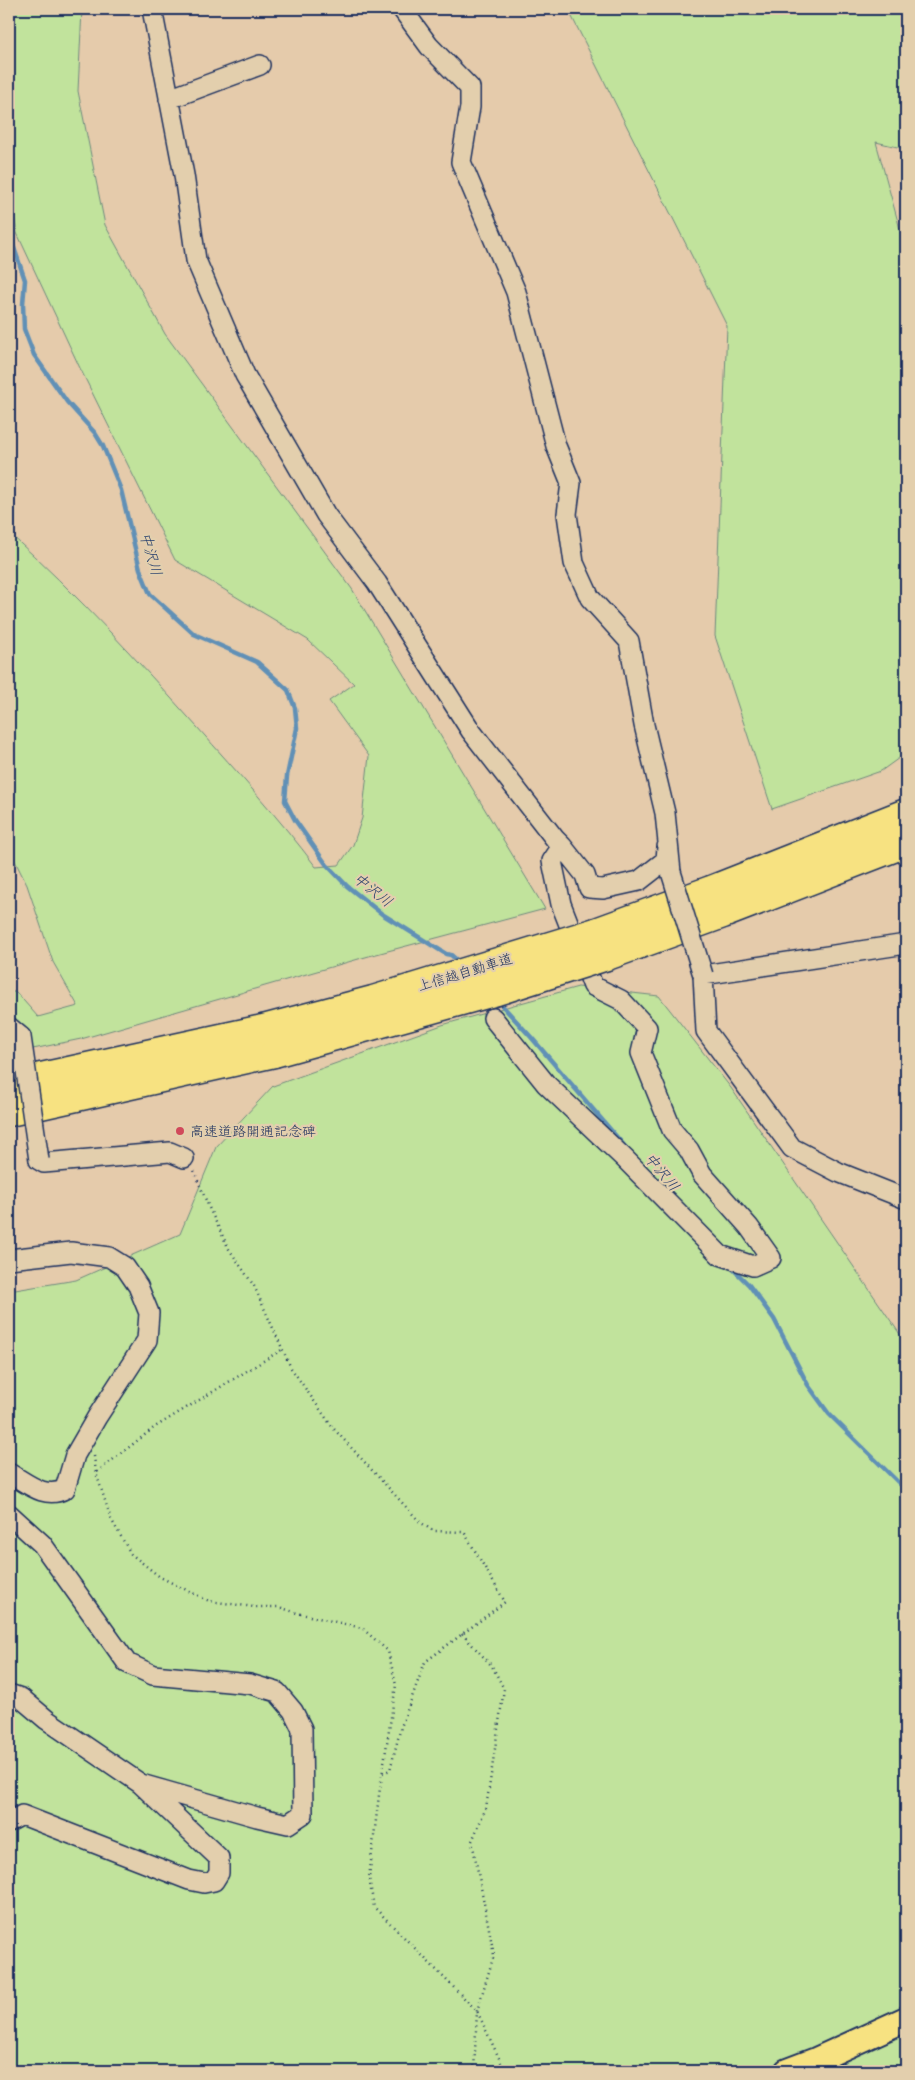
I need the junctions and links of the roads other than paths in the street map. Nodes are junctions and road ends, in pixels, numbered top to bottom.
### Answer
1 (152, 9) edge
2 (402, 9) edge
3 (260, 65) dead end
4 (169, 99) junction
5 (665, 813) junction
6 (906, 813) edge
7 (906, 843) edge
8 (562, 846) junction
9 (601, 944) junction
10 (906, 944) edge
11 (703, 975) junction
12 (493, 1018) dead end
13 (15, 1032) edge
14 (9, 1084) edge
15 (9, 1112) edge
16 (184, 1158) road end
17 (906, 1199) edge
18 (9, 1259) edge
19 (9, 1473) edge
20 (9, 1514) edge
21 (9, 1694) edge
22 (141, 1784) junction
23 (9, 1822) edge
24 (906, 2019) edge
25 (818, 2066) edge
26 (787, 2071) edge

1 - 4 street
2 - 5 street
3 - 4 street
4 - 8 street
5 - 8 street
5 - 11 street, bridge
6 - 9 highway, 上信越自動車道
7 - 9 highway, 上信越自動車道
8 - 12 street
9 - 14 highway, 上信越自動車道, bridge
9 - 15 highway, 上信越自動車道, bridge
10 - 11 street
11 - 17 street
13 - 16 street, bridge
18 - 19 street
20 - 22 street
21 - 22 street
22 - 23 street
24 - 25 main road
25 - 26 main road

